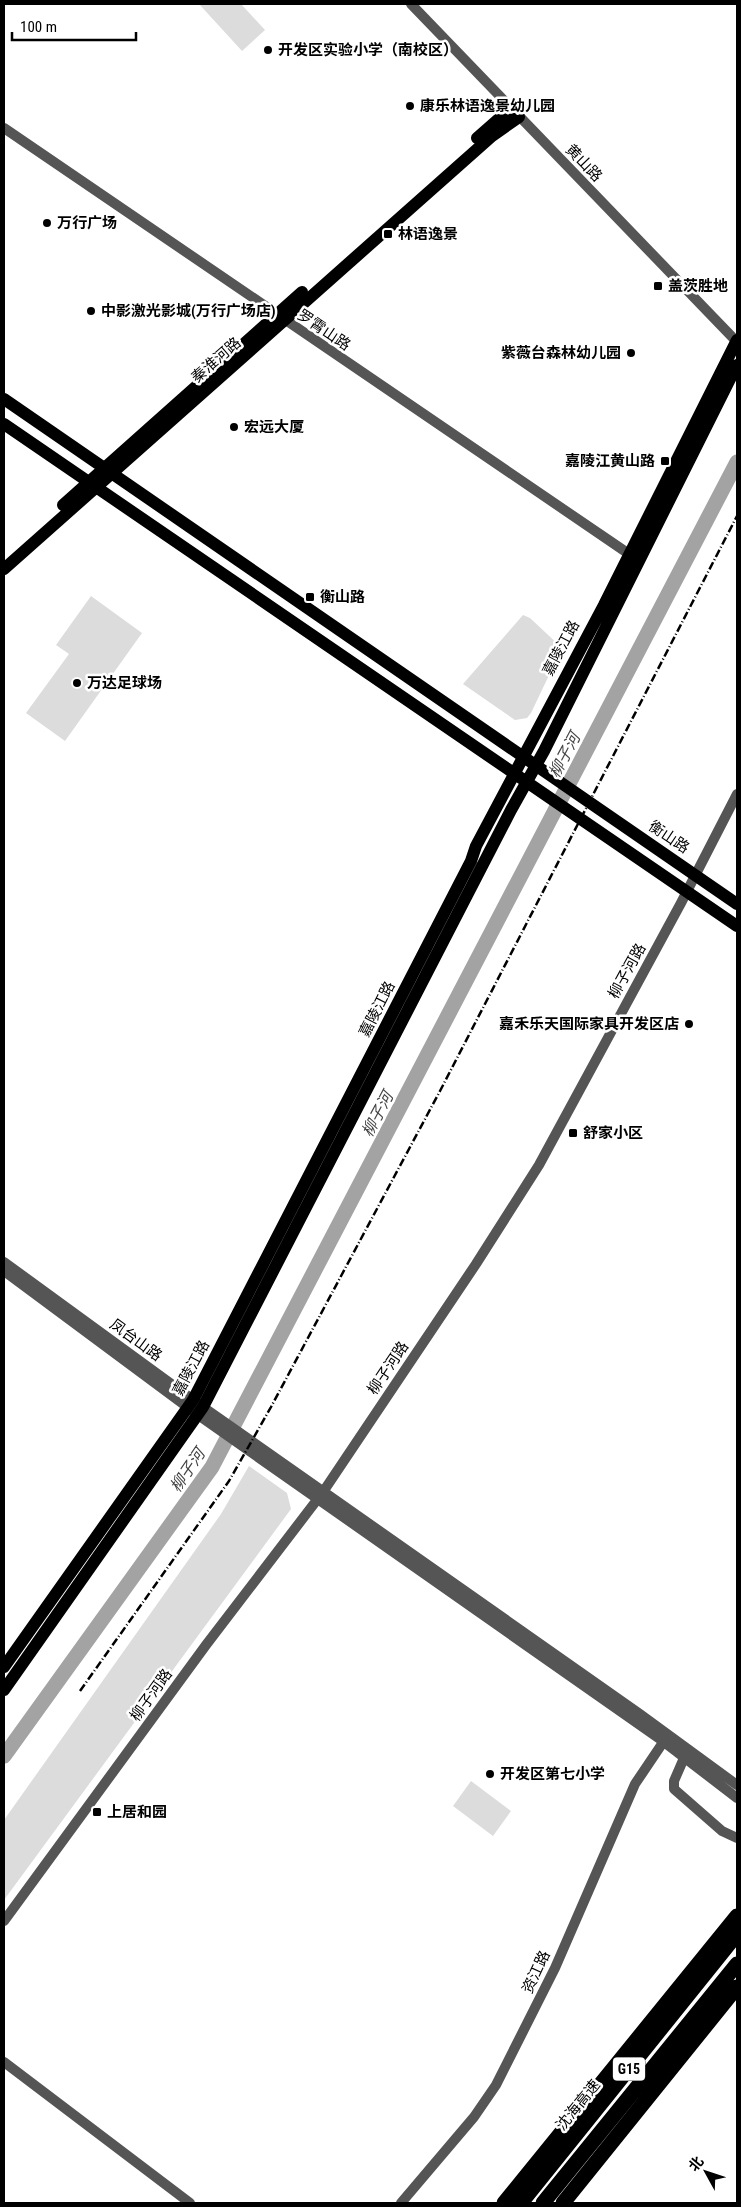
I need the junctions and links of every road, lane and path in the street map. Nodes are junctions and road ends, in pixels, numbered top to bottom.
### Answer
1 (411, 4) edge
2 (515, 113) junction
3 (4, 128) edge
4 (281, 318) junction
5 (737, 341) edge
6 (737, 365) edge
7 (4, 399) edge
8 (4, 424) edge
9 (107, 470) junction
10 (92, 484) junction
11 (629, 554) junction
12 (4, 557) edge
13 (4, 569) edge
14 (524, 755) junction
15 (537, 764) junction
16 (514, 773) junction
17 (528, 782) junction
18 (737, 794) edge
19 (695, 874) junction
20 (687, 891) junction
21 (737, 904) edge
22 (737, 926) edge
23 (4, 1262) edge
24 (4, 1271) edge
25 (201, 1411) junction
26 (321, 1496) junction
27 (4, 1667) edge
28 (4, 1690) edge
29 (666, 1738) junction
30 (684, 1758) junction
31 (737, 1785) edge
32 (737, 1798) edge
33 (737, 1838) edge
34 (737, 1916) edge
35 (4, 1921) edge
36 (737, 1934) edge
37 (737, 1964) edge
38 (737, 1987) edge
39 (4, 2062) edge
40 (190, 2203) edge
41 (402, 2203) edge
42 (504, 2203) edge
43 (521, 2203) edge
44 (543, 2203) edge
45 (563, 2203) edge

1 - 2 street, 黄山路
2 - 4 main road, 秦淮河路
2 - 5 street, 黄山路
3 - 4 street, 罗霄山路
4 - 9 main road, 秦淮河路
4 - 11 street, 罗霄山路
5 - 11 main road, 嘉陵江路
6 - 15 main road, 嘉陵江路
7 - 9 main road
8 - 10 main road
9 - 10 main road, 秦淮河路
9 - 14 main road
10 - 12 main road, 秦淮河路
10 - 13 main road, 秦淮河路
10 - 16 main road
11 - 14 main road, 嘉陵江路
14 - 15 main road
14 - 16 main road, 嘉陵江路
15 - 17 main road, 嘉陵江路
15 - 19 main road, 衡山路
16 - 17 main road
16 - 25 main road, 嘉陵江路
17 - 20 main road
17 - 25 main road, 嘉陵江路
18 - 19 street, 柳子河路
19 - 20 street, 柳子河路
19 - 21 main road, 衡山路
20 - 22 main road
20 - 26 street, 柳子河路
23 - 25 street, 凤台山路
24 - 25 street, 凤台山路
25 - 26 street, 凤台山路
25 - 27 main road, 嘉陵江路
25 - 28 main road, 嘉陵江路
26 - 29 street, 凤台山路
26 - 35 street, 柳子河路
29 - 30 street
29 - 31 street
29 - 41 street, 资江路
30 - 32 street
30 - 33 street
34 - 42 highway
36 - 43 highway, 沈海高速 / G15
37 - 44 highway, G15
38 - 45 highway
39 - 40 street

